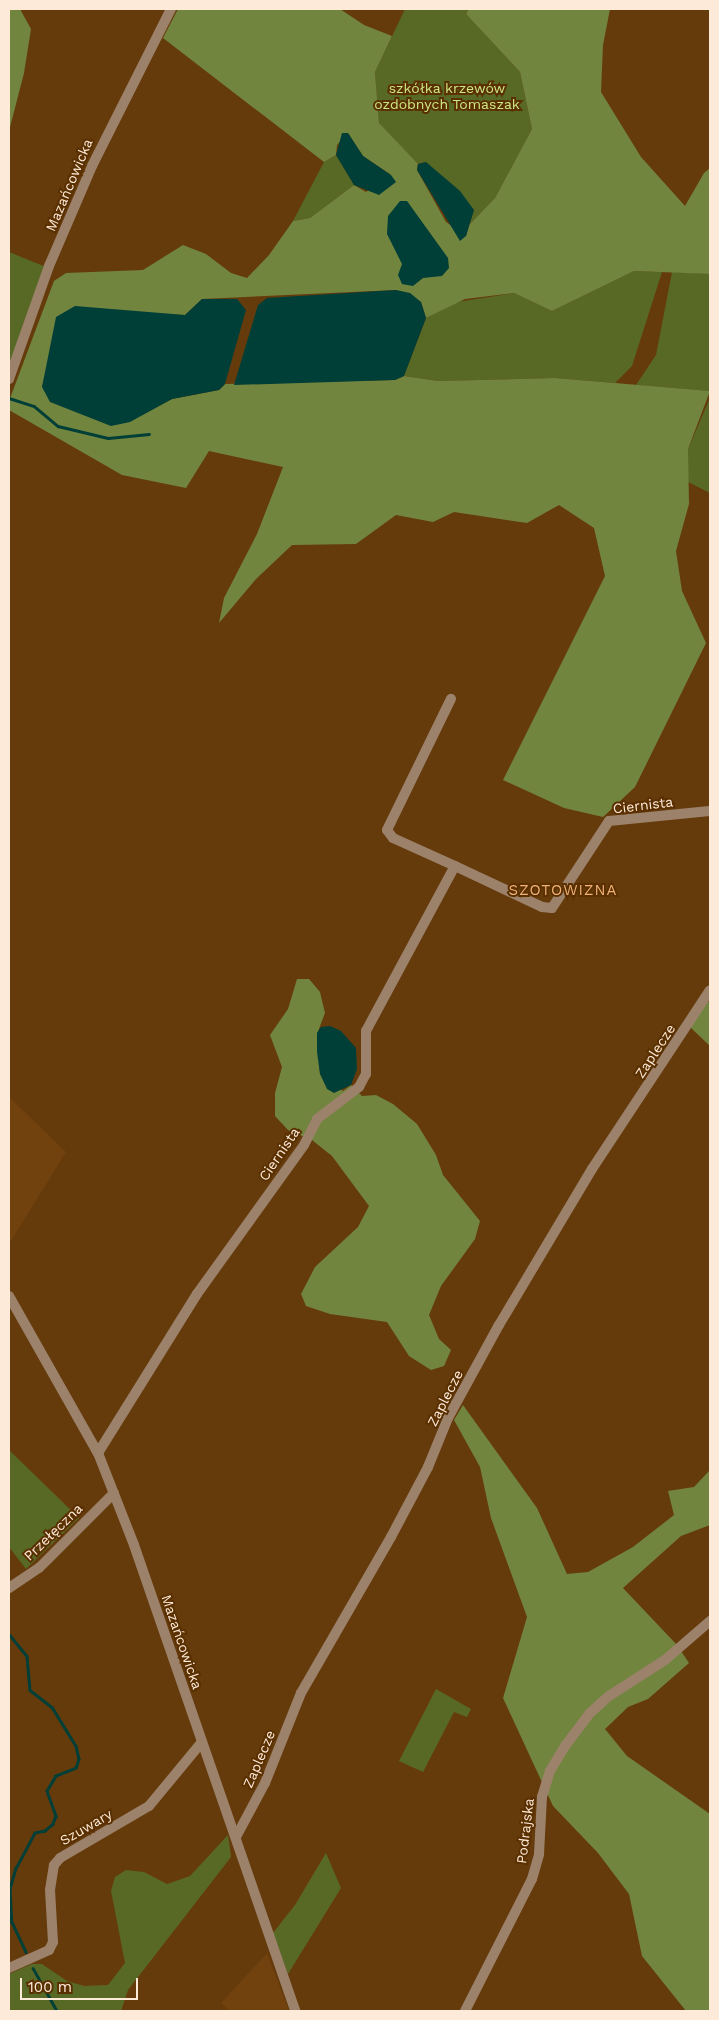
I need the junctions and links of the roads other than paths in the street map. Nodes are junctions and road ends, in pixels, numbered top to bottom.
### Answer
1 (171, 9) edge
2 (9, 379) edge
3 (451, 699) dead end
4 (710, 811) edge
5 (455, 866) junction
6 (710, 990) edge
7 (9, 1296) edge
8 (98, 1453) junction
9 (114, 1493) junction
10 (9, 1588) edge
11 (710, 1621) edge
12 (202, 1742) junction
13 (236, 1837) junction
14 (9, 1968) edge
15 (295, 2011) edge
16 (465, 2011) edge

1 - 2 street, Mazańcowicka
3 - 5 street, Ciernista
4 - 5 street, Ciernista
5 - 8 street, Ciernista
6 - 13 street, Zaplecze
7 - 8 street, Mazańcowicka
8 - 9 street, Mazańcowicka
9 - 10 street, Przełęczna
9 - 12 street, Mazańcowicka
11 - 16 street, Podrajska
12 - 13 street, Mazańcowicka
12 - 14 street, Szuwary
13 - 15 street, Mazańcowicka

